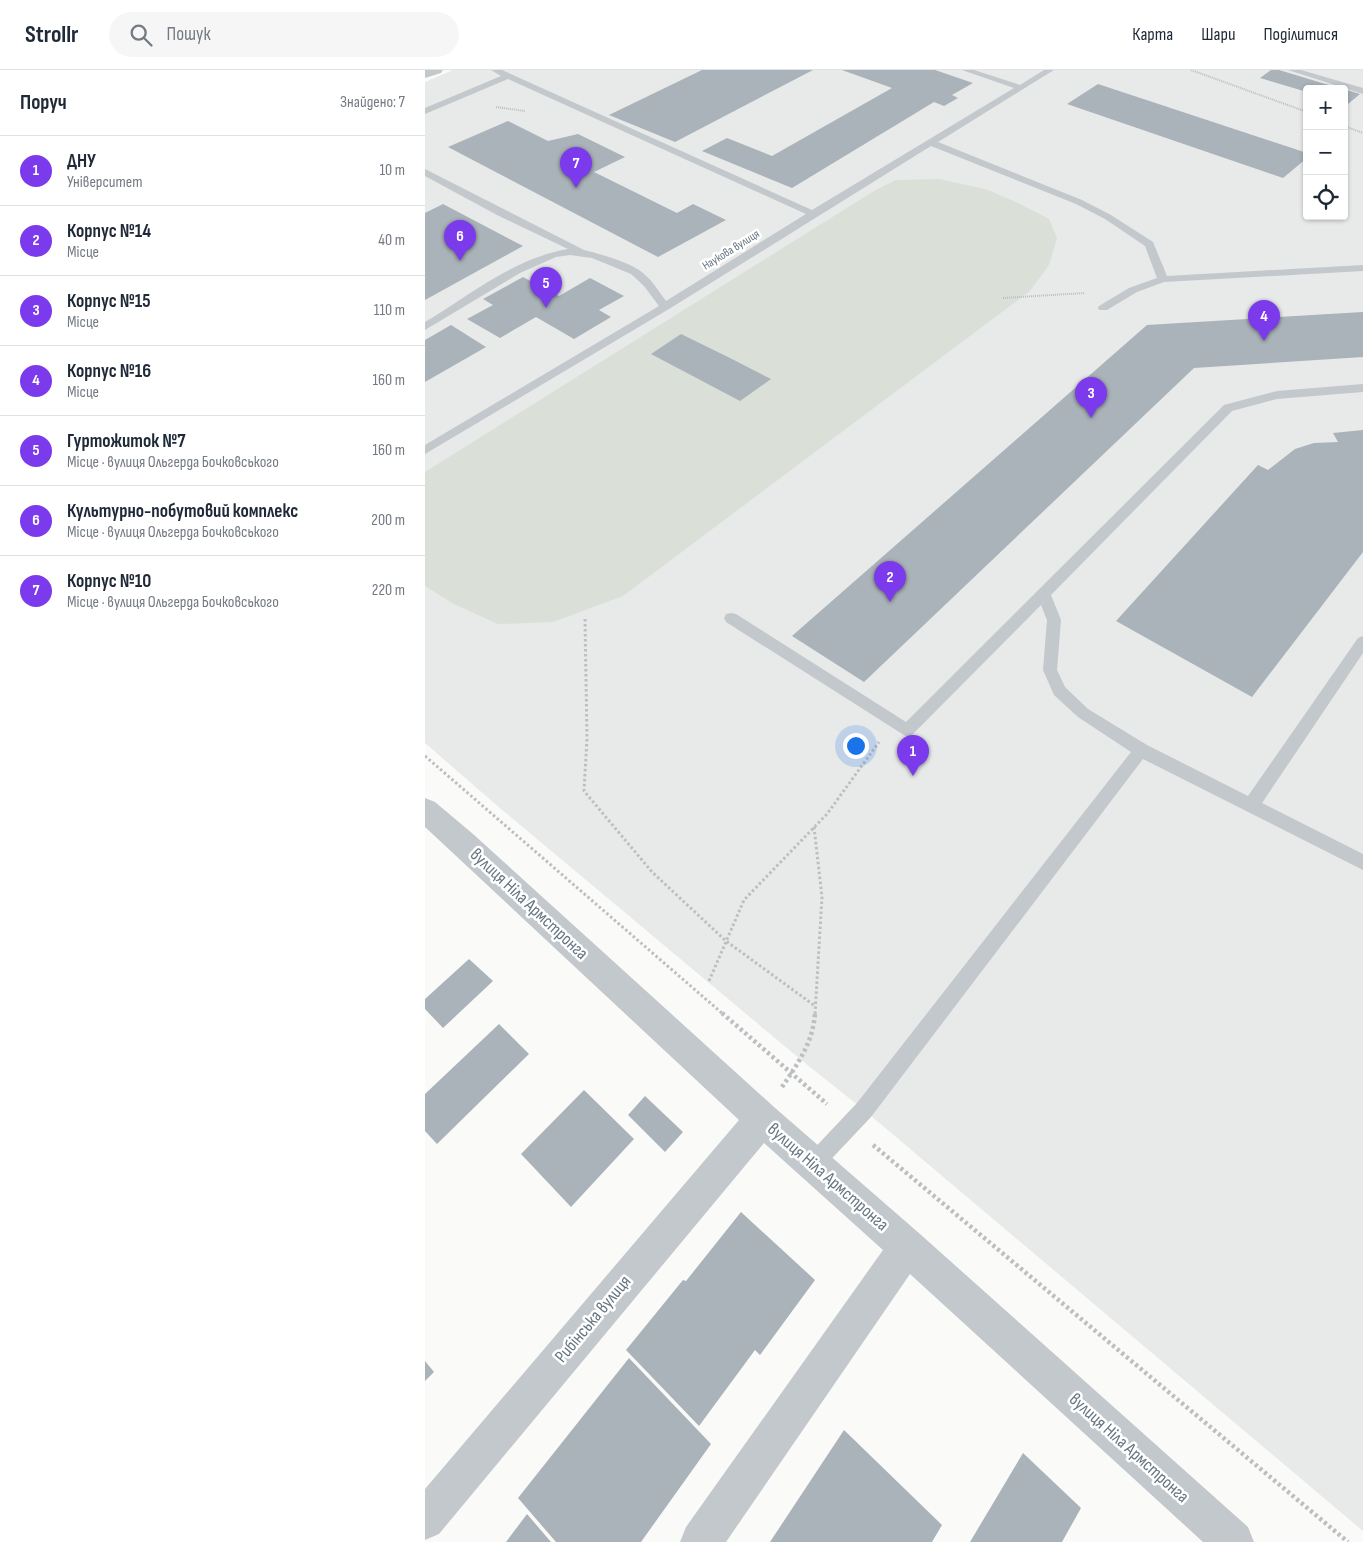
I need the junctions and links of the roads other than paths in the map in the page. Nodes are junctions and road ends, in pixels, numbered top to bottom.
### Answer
1 (436, 70) edge
2 (495, 70) edge
3 (966, 70) edge
4 (1050, 70) edge
5 (1292, 70) edge
6 (425, 74) edge
7 (507, 76) junction
8 (1021, 88) junction
9 (1363, 91) edge
10 (425, 110) edge
11 (932, 143) junction
12 (425, 172) edge
13 (813, 214) junction
14 (582, 252) junction
15 (1363, 268) edge
16 (1163, 279) junction
17 (665, 307) junction
18 (1103, 308) dead end
19 (425, 327) edge
20 (1363, 388) edge
21 (425, 450) edge
22 (1044, 595) junction
23 (731, 618) dead end
24 (1363, 642) edge
25 (1141, 750) junction
26 (1251, 805) junction
27 (425, 810) edge
28 (1363, 862) edge
29 (762, 1119) junction
30 (813, 1164) junction
31 (907, 1247) junction
32 (425, 1520) edge
33 (701, 1542) edge
34 (1233, 1542) edge

1 - 6 street
2 - 7 lane
3 - 8 lane
4 - 8 lane, Наукова вулиця
5 - 9 lane
7 - 10 lane
7 - 13 lane
8 - 11 lane, Наукова вулиця
11 - 13 lane, Наукова вулиця
11 - 16 lane
12 - 14 lane
13 - 17 lane, Наукова вулиця
14 - 17 lane
14 - 19 lane
15 - 16 lane
16 - 18 lane
17 - 21 lane, Наукова вулиця
20 - 22 lane
22 - 23 lane
22 - 25 lane
24 - 26 lane
25 - 26 lane
25 - 30 lane
26 - 28 lane
27 - 29 street, вулиця Ніла Армстронга
29 - 30 street, вулиця Ніла Армстронга
29 - 32 street, Рибінська вулиця
30 - 31 street, вулиця Ніла Армстронга
31 - 33 street
31 - 34 street, вулиця Ніла Армстронга

